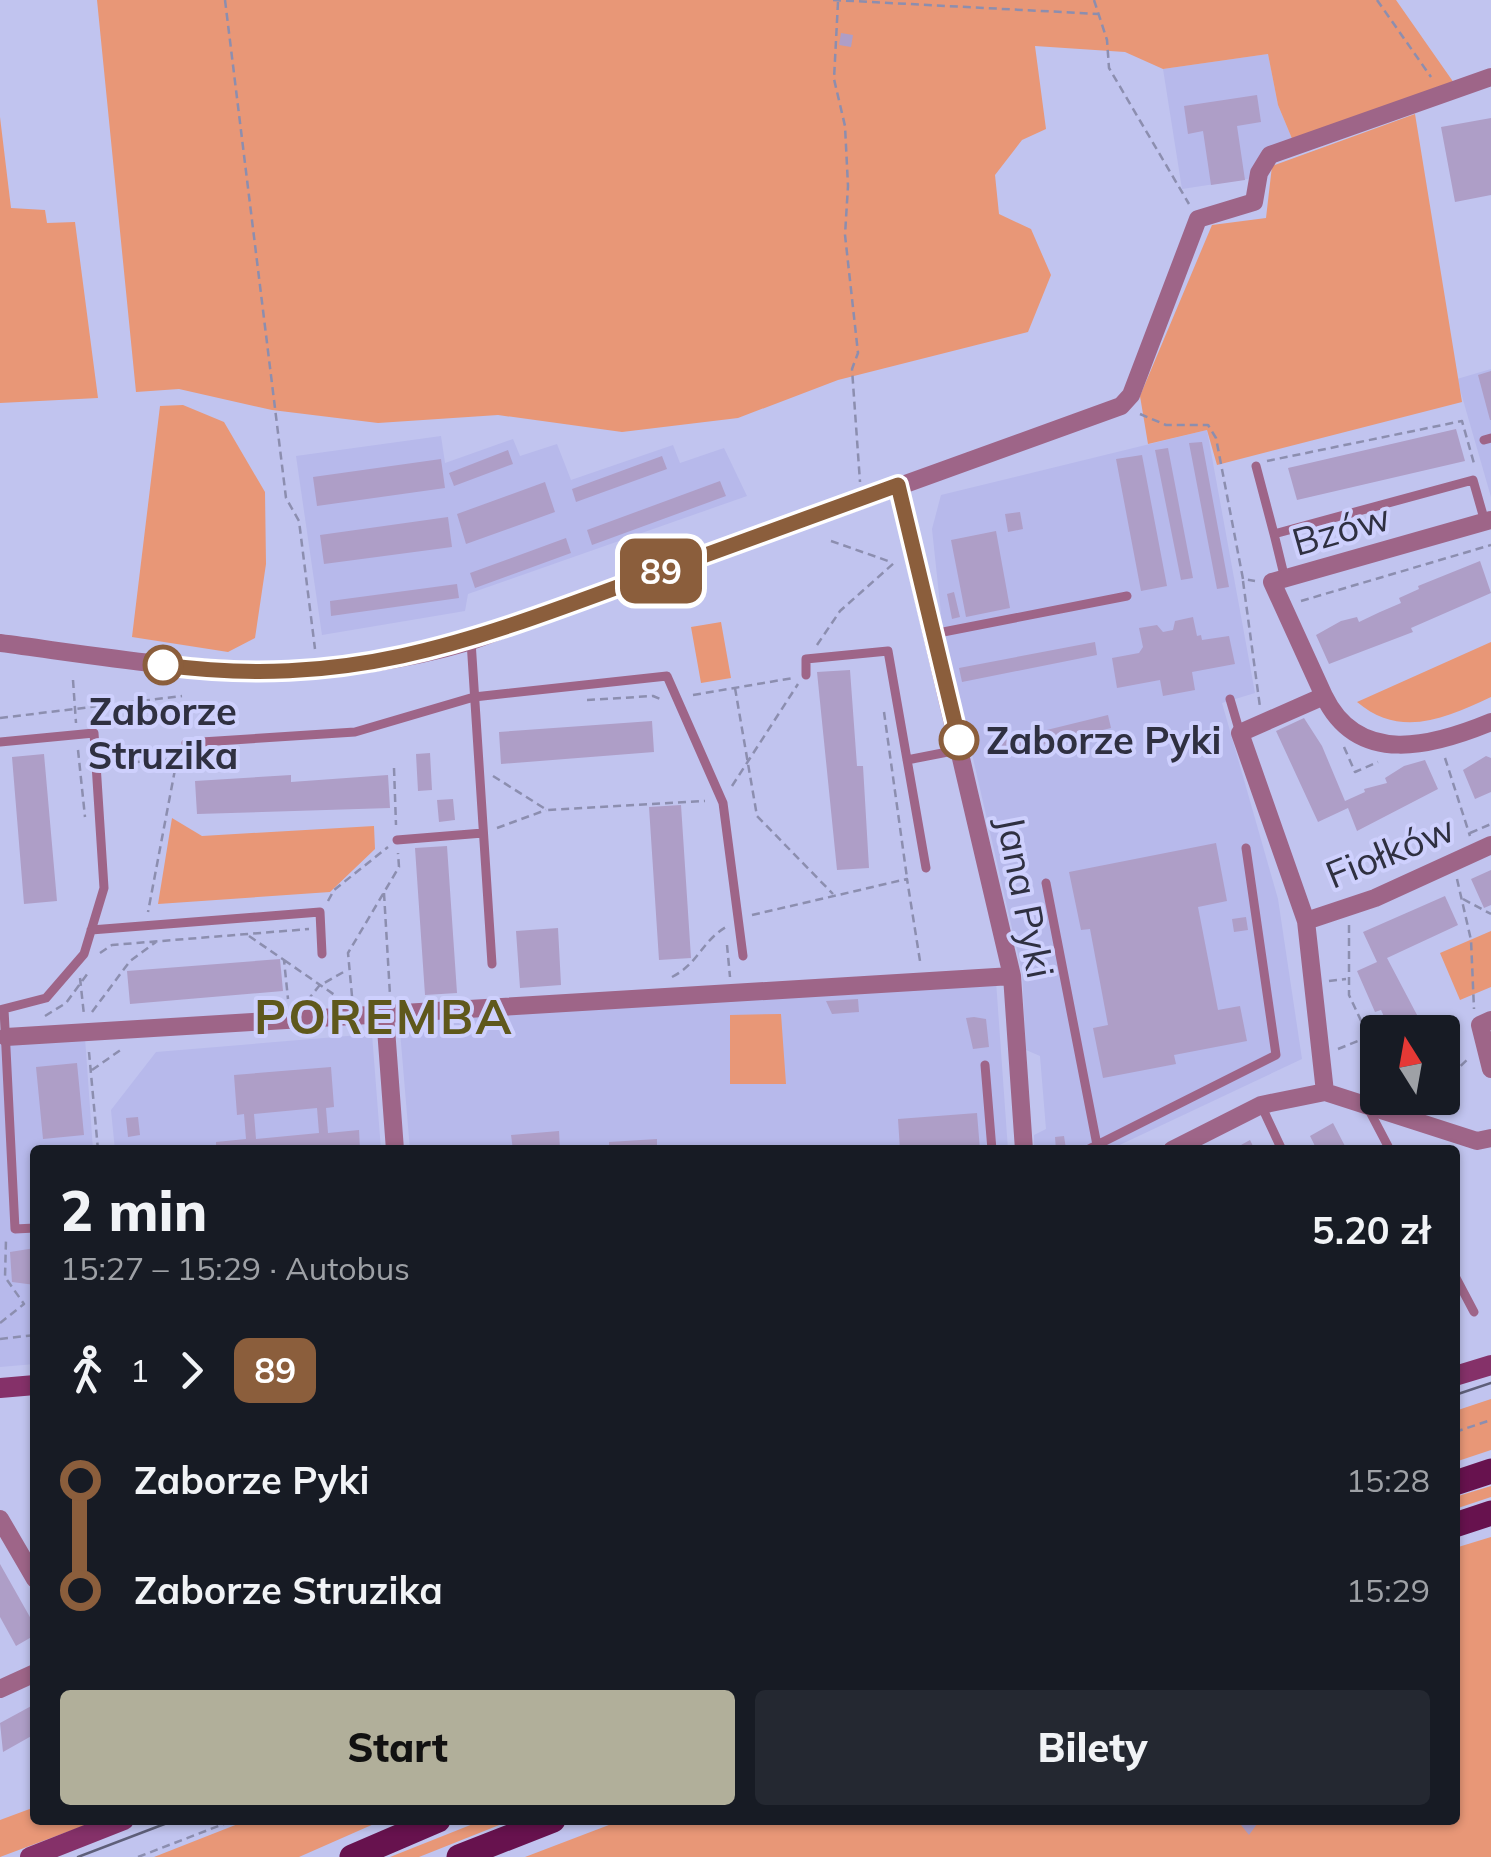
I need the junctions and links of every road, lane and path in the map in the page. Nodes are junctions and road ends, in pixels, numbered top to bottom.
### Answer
1 (226, 0) edge
2 (1094, 0) edge
3 (1378, 0) edge
4 (836, 1) edge
5 (1099, 14) junction
6 (1491, 77) edge
7 (1443, 94) junction
8 (1198, 218) junction
9 (1126, 400) junction
10 (1256, 466) joint
11 (1474, 480) junction
12 (898, 485) junction
13 (860, 499) junction
14 (1488, 521) edge
15 (1274, 534) junction
16 (831, 541) dead end
17 (1491, 545) edge
18 (1482, 548) junction
19 (1491, 552) edge
20 (894, 563) junction
21 (918, 572) junction
22 (1243, 580) junction
23 (1278, 580) junction
24 (1126, 596) dead end
25 (1283, 606) junction
26 (934, 634) junction
27 (472, 640) junction
28 (0, 643) edge
29 (806, 659) junction
30 (318, 671) junction
31 (806, 676) junction
32 (73, 680) dead end
33 (735, 688) junction
34 (706, 693) dead end
35 (182, 696) dead end
36 (1324, 696) junction
37 (474, 697) junction
38 (574, 700) dead end
39 (1230, 700) dead end
40 (75, 706) junction
41 (670, 706) dead end
42 (883, 710) dead end
43 (0, 718) edge
44 (1491, 722) edge
45 (1262, 724) junction
46 (76, 734) junction
47 (1240, 734) junction
48 (0, 742) edge
49 (1443, 742) junction
50 (186, 743) dead end
51 (961, 749) junction
52 (907, 760) junction
53 (113, 764) dead end
54 (745, 764) junction
55 (479, 767) junction
56 (394, 768) dead end
57 (720, 797) junction
58 (547, 810) junction
59 (85, 824) dead end
60 (1491, 824) edge
61 (483, 833) junction
62 (1469, 834) junction
63 (397, 840) junction
64 (1246, 848) dead end
65 (1483, 849) edge
66 (1453, 863) junction
67 (926, 868) dead end
68 (907, 880) junction
69 (1046, 883) dead end
70 (384, 892) junction
71 (834, 895) junction
72 (332, 896) dead end
73 (1462, 898) junction
74 (1349, 908) dead end
75 (1491, 914) edge
76 (739, 921) junction
77 (1306, 921) junction
78 (146, 926) junction
79 (321, 928) junction
80 (725, 928) junction
81 (91, 930) junction
82 (246, 934) junction
83 (156, 942) junction
84 (322, 954) dead end
85 (744, 956) dead end
86 (96, 959) dead end
87 (284, 960) junction
88 (77, 962) junction
89 (492, 964) dead end
90 (350, 968) junction
91 (88, 972) dead end
92 (1012, 976) junction
93 (1347, 979) junction
94 (924, 981) junction
95 (1325, 982) dead end
96 (660, 983) dead end
97 (80, 985) junction
98 (318, 986) junction
99 (732, 994) junction
100 (2, 1010) edge
101 (388, 1015) junction
102 (40, 1018) dead end
103 (1360, 1019) edge
104 (290, 1021) junction
105 (1484, 1029) edge
106 (87, 1032) junction
107 (6, 1036) junction
108 (1360, 1040) edge
109 (121, 1050) dead end
110 (1332, 1051) dead end
111 (985, 1065) dead end
112 (1460, 1068) edge
113 (1491, 1069) edge
114 (90, 1071) junction
115 (1325, 1092) junction
116 (1360, 1104) edge
117 (1261, 1105) junction
118 (1372, 1115) edge
119 (1394, 1115) edge
120 (1491, 1138) edge
121 (97, 1145) edge
122 (394, 1145) edge
123 (992, 1145) edge
124 (1024, 1145) edge
125 (1092, 1145) edge
126 (1096, 1145) edge
127 (1182, 1145) edge
128 (1280, 1145) edge
129 (1387, 1145) edge
130 (30, 1228) edge
131 (15, 1229) junction
132 (1460, 1285) edge
133 (24, 1304) junction
134 (30, 1304) edge
135 (1474, 1312) dead end
136 (0, 1324) edge
137 (30, 1335) edge
138 (0, 1338) edge
139 (1491, 1365) edge
140 (1460, 1374) edge
141 (30, 1385) edge
142 (0, 1388) edge
143 (1491, 1420) edge
144 (1460, 1430) edge
145 (1491, 1472) edge
146 (1460, 1481) edge
147 (1491, 1513) edge
148 (0, 1519) edge
149 (1460, 1522) edge
150 (30, 1571) edge
151 (30, 1676) edge
152 (0, 1690) edge
153 (111, 1825) edge
154 (221, 1825) edge
155 (426, 1825) edge
156 (540, 1825) edge
157 (30, 1857) edge
158 (138, 1857) edge
159 (352, 1857) edge
160 (459, 1857) edge

1 - 30 path
2 - 5 path
3 - 7 path
4 - 5 path
4 - 13 path
5 - 8 path
6 - 7 street
7 - 8 street
8 - 9 street
9 - 12 street
9 - 22 path
10 - 11 path
10 - 15 lane
11 - 14 lane
11 - 15 lane
12 - 13 street
12 - 21 street, Jana Pyki
13 - 27 street
14 - 23 street, Bzów
15 - 23 lane
16 - 20 path
17 - 18 path
18 - 19 path
18 - 25 path
20 - 21 path
20 - 29 path
21 - 26 street, Jana Pyki
22 - 23 path
22 - 45 path
23 - 25 street, Bzów
24 - 26 lane
25 - 36 street, Bzów
26 - 51 street, Jana Pyki
27 - 30 street
27 - 37 lane
28 - 30 street
29 - 31 lane
29 - 52 lane
31 - 33 path
31 - 54 path
32 - 40 path
33 - 34 path
33 - 54 path
35 - 40 path
36 - 45 street
36 - 49 street, Bzów
37 - 50 lane
37 - 55 lane
37 - 57 lane
38 - 41 path
39 - 47 lane
40 - 43 path
40 - 46 path
42 - 68 path
44 - 49 street, Bzów
45 - 47 street
46 - 48 lane
46 - 59 path
46 - 81 lane
47 - 77 street
49 - 62 path
51 - 52 lane
51 - 92 street, Jana Pyki
52 - 67 lane
53 - 78 path
54 - 57 path
54 - 71 path
55 - 58 path
55 - 61 lane
56 - 63 path
57 - 58 path
57 - 76 lane
58 - 61 path
60 - 62 path
61 - 63 lane
61 - 89 lane
62 - 65 path
63 - 70 path
63 - 72 path
64 - 126 lane
65 - 66 street, Fiołków
66 - 73 path
66 - 77 street, Fiołków
68 - 71 path
68 - 94 path
69 - 125 lane
70 - 90 path
70 - 101 path
71 - 76 path
73 - 75 path
73 - 105 path
74 - 93 path
76 - 80 path
76 - 85 lane
77 - 115 street, Fiołków
78 - 79 lane
78 - 81 lane
79 - 82 path
79 - 84 lane
80 - 96 path
80 - 99 path
81 - 88 lane
82 - 83 path
82 - 87 path
83 - 86 path
83 - 97 path
87 - 98 path
87 - 104 path
88 - 97 path
88 - 100 lane
90 - 98 path
90 - 98 path
91 - 97 path
92 - 94 street
92 - 124 street, Jana Pyki
93 - 95 path
93 - 103 path
94 - 99 street
97 - 102 path
98 - 104 path
99 - 101 street
100 - 107 lane
101 - 104 street
101 - 122 street
104 - 106 street
105 - 112 path
105 - 113 street
106 - 107 street
106 - 114 path
107 - 131 lane
108 - 110 path
109 - 114 path
111 - 123 lane
114 - 121 path
115 - 116 street
115 - 117 street
117 - 127 street
117 - 128 lane
118 - 129 lane
119 - 120 street
130 - 131 lane
131 - 133 path
132 - 135 lane
133 - 134 path
133 - 136 path
137 - 138 path
139 - 140 street
141 - 142 street
143 - 144 path
145 - 146 main road
147 - 149 main road
148 - 150 street
151 - 152 street
153 - 157 street
154 - 158 path
155 - 159 main road
156 - 160 main road

